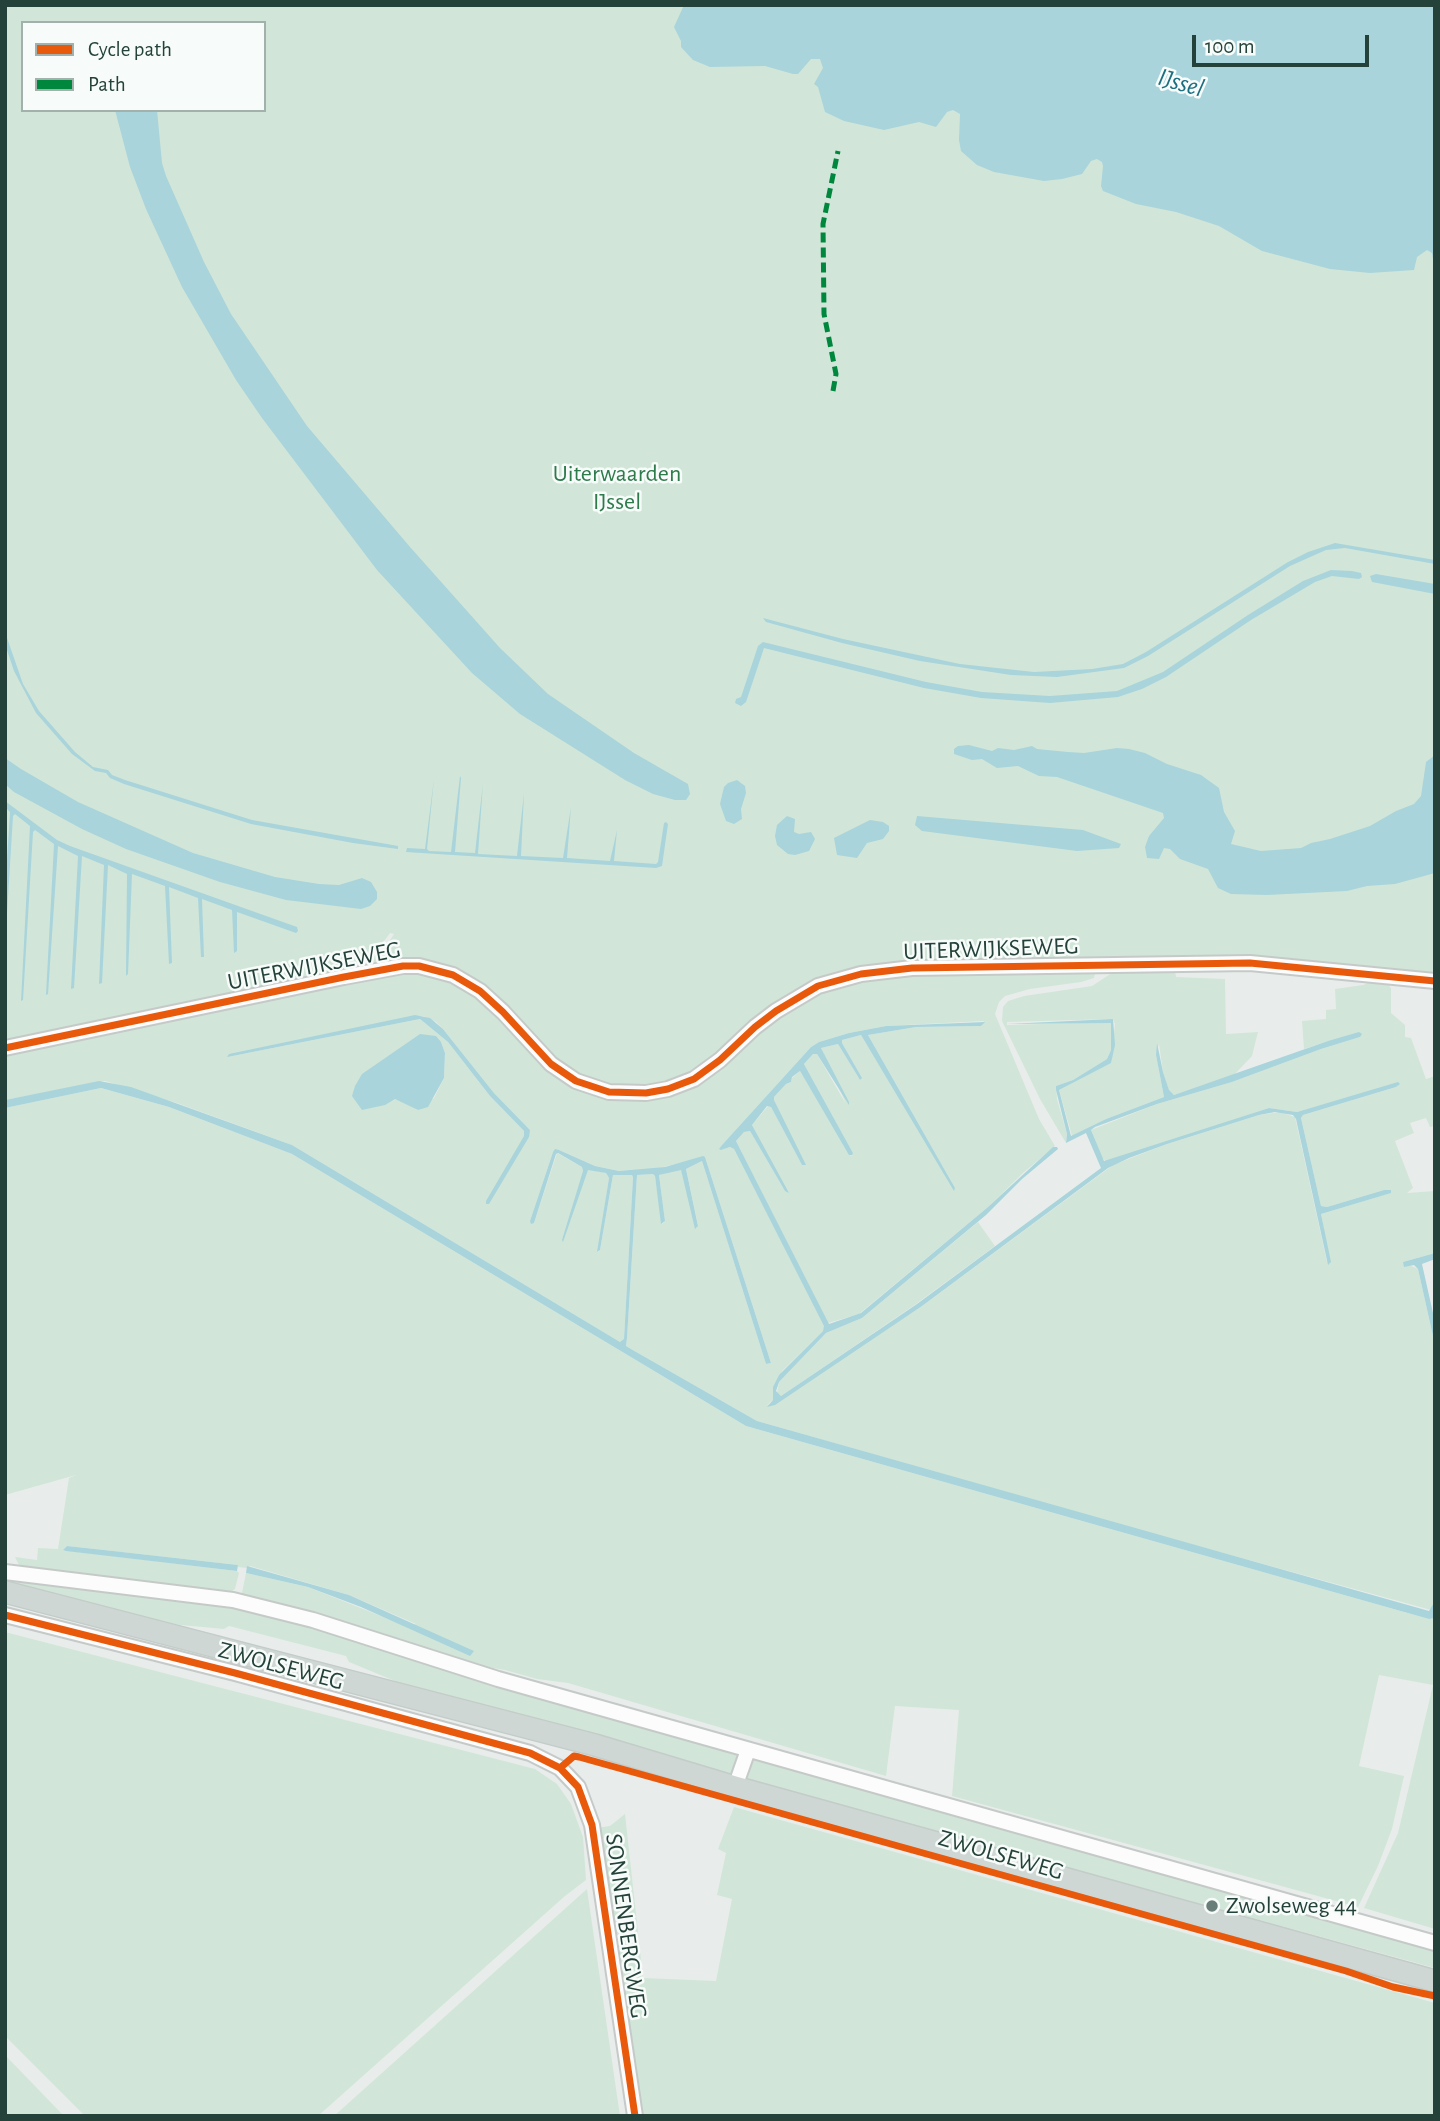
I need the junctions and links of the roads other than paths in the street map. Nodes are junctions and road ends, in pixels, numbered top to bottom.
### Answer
1 (1435, 981) edge
2 (5, 1048) edge
3 (5, 1572) edge
4 (5, 1592) edge
5 (5, 1615) edge
6 (748, 1750) junction
7 (545, 1759) joint
8 (735, 1787) junction
9 (1435, 1942) edge
10 (1435, 1981) edge
11 (635, 2116) edge

1 - 2 street, UITERWIJKSEWEG
3 - 6 street, ZWOLSEWEG
4 - 8 main road, ZWOLSEWEG
5 - 7 street, ZWOLSEWEG
6 - 8 street
6 - 9 street, ZWOLSEWEG
7 - 11 street, SONNENBERGWEG
8 - 10 main road, ZWOLSEWEG

